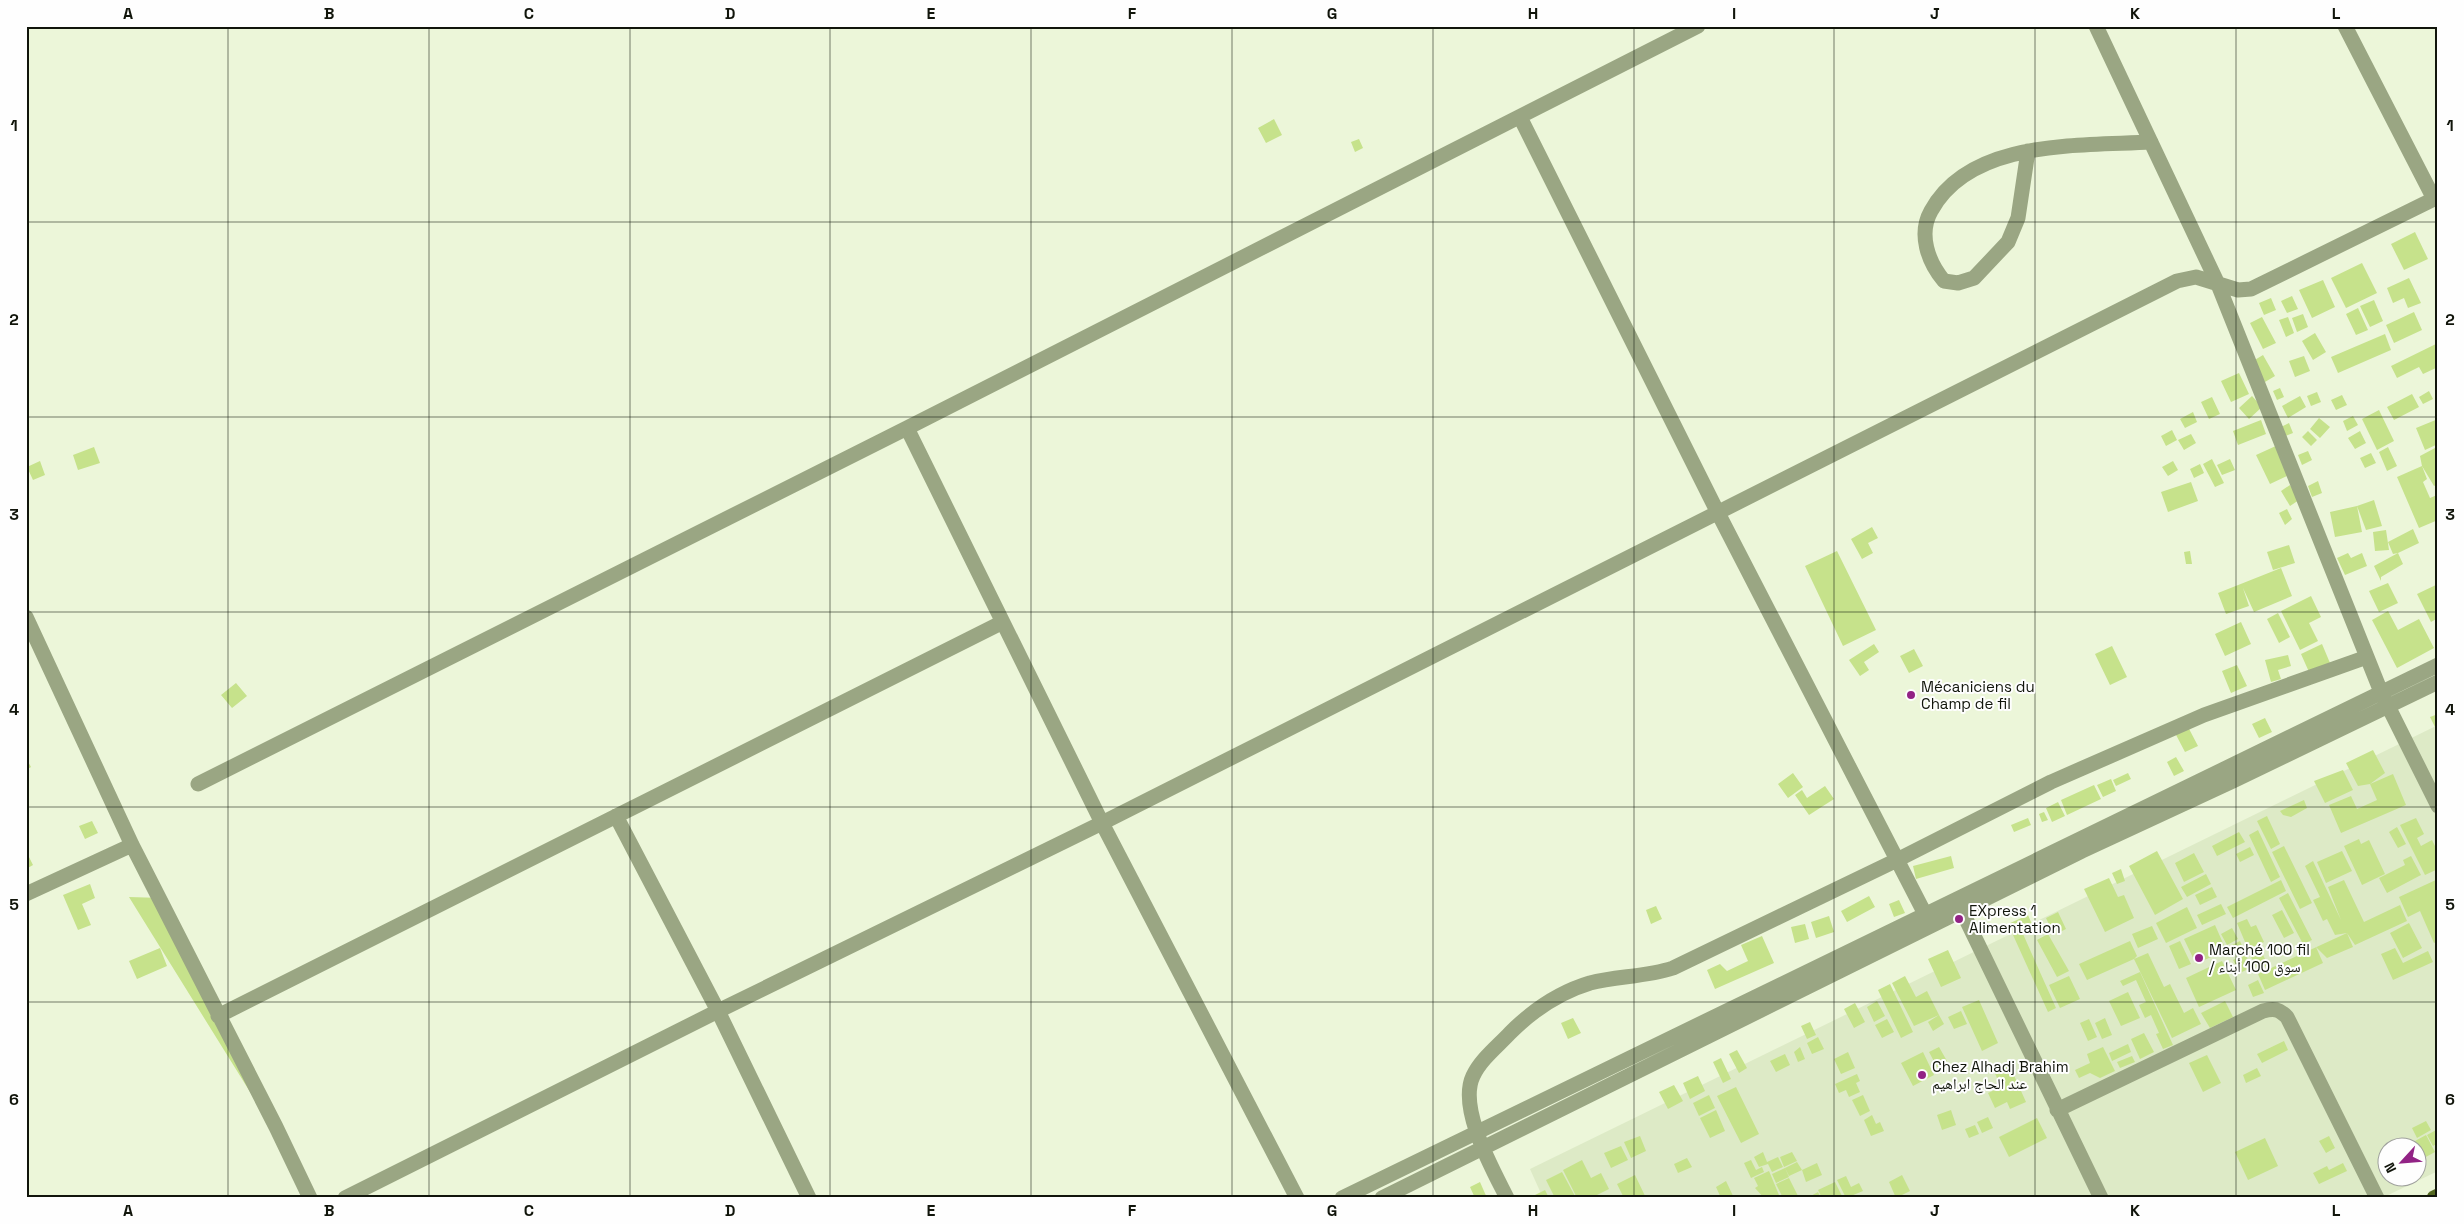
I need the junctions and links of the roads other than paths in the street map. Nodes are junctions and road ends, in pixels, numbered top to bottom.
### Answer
1 (1698, 26) edge
2 (2096, 26) edge
3 (2345, 26) edge
4 (1520, 117) junction
5 (2151, 142) junction
6 (2028, 151) junction
7 (2436, 198) edge
8 (2217, 282) junction
9 (907, 428) junction
10 (1717, 511) junction
11 (26, 617) edge
12 (1001, 622) junction
13 (2368, 657) junction
14 (2438, 665) edge
15 (2438, 682) edge
16 (2381, 692) junction
17 (2388, 706) junction
18 (198, 784) dead end
19 (2438, 806) edge
20 (616, 816) junction
21 (1102, 823) junction
22 (132, 845) junction
23 (1897, 860) junction
24 (26, 894) edge
25 (1962, 911) junction
26 (1925, 914) junction
27 (718, 1012) junction
28 (218, 1016) junction
29 (2057, 1110) junction
30 (1476, 1132) junction
31 (1483, 1148) junction
32 (2438, 1196) edge
33 (310, 1198) edge
34 (345, 1198) edge
35 (809, 1198) edge
36 (1297, 1198) edge
37 (1342, 1198) edge
38 (1382, 1198) edge
39 (1506, 1198) edge
40 (2101, 1198) edge
41 (2377, 1198) edge
42 (2434, 1198) edge

1 - 4 street
2 - 5 street
3 - 7 street
4 - 9 street
4 - 10 street
5 - 6 street
5 - 8 street
6 - 6 street
7 - 8 street
8 - 10 street
8 - 13 street
9 - 12 street
9 - 18 street
10 - 21 street
10 - 23 street
11 - 22 street
12 - 20 street
12 - 21 street
13 - 16 street
13 - 23 street
14 - 16 street
15 - 17 street
16 - 17 street
16 - 26 street
17 - 19 street
17 - 25 street
20 - 27 street
20 - 28 street
21 - 27 street
21 - 36 street
22 - 24 street
22 - 28 street
23 - 26 street
23 - 30 street
25 - 29 street
25 - 31 street
26 - 30 street
27 - 34 street
27 - 35 street
28 - 33 street
29 - 40 street
29 - 41 street
30 - 31 street
30 - 37 street
31 - 38 street
31 - 39 street
32 - 42 main road

